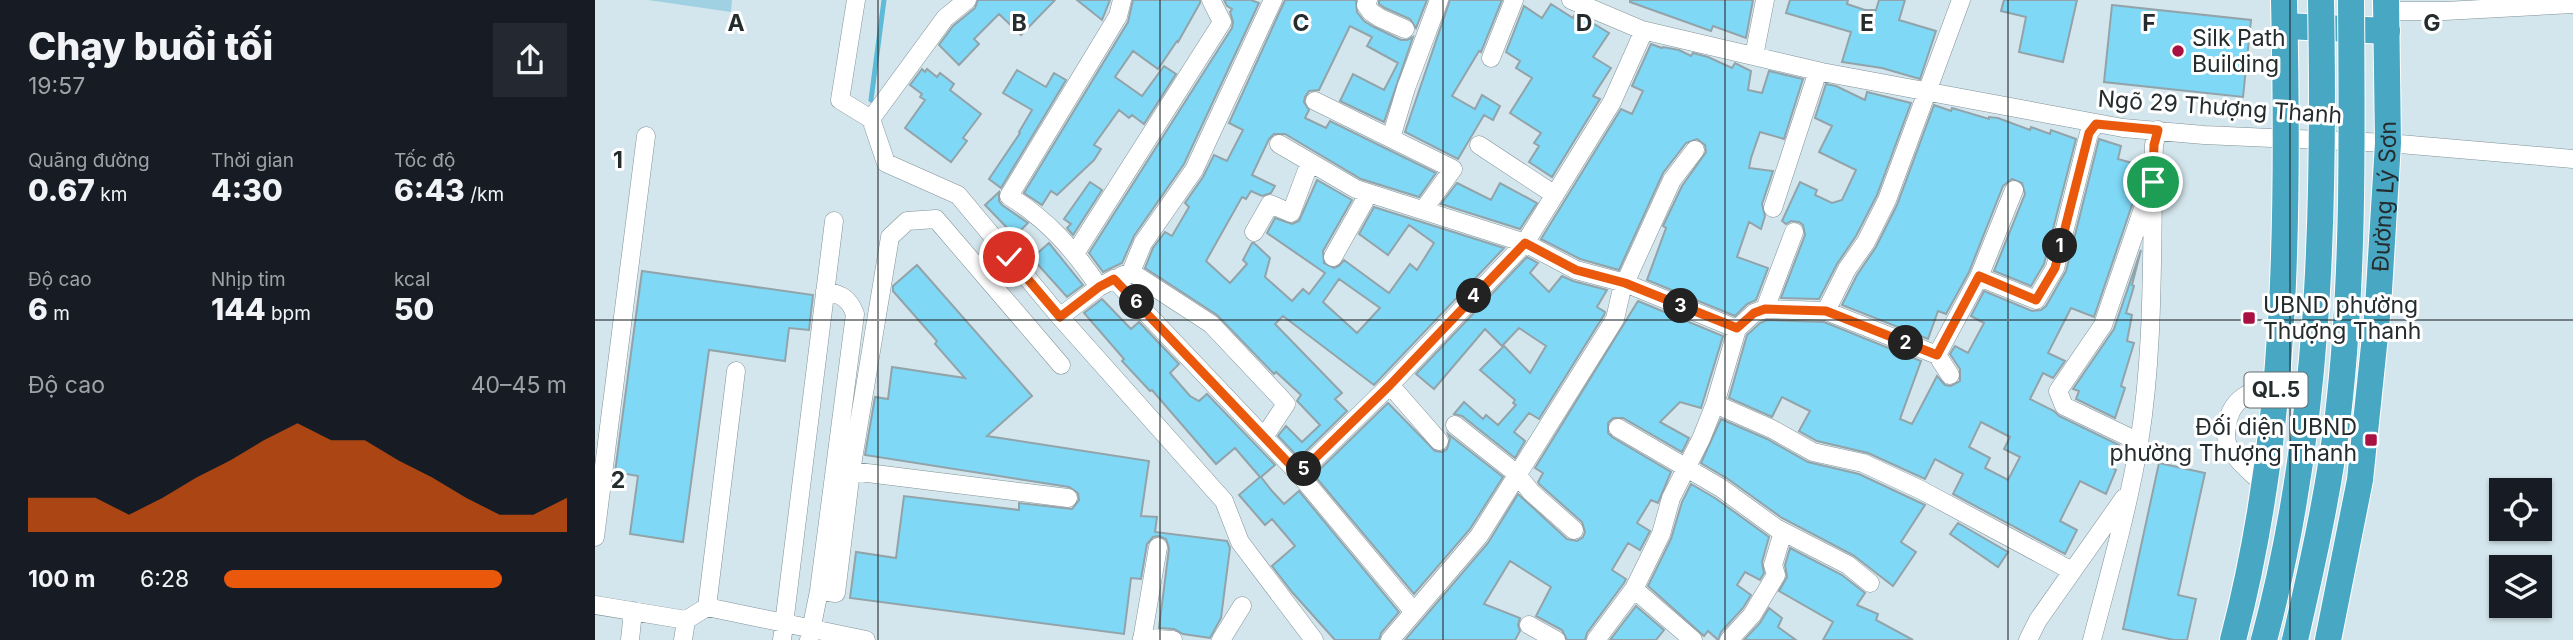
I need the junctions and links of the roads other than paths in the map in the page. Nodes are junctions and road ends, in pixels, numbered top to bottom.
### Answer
1 (856, 0) edge
2 (967, 0) edge
3 (1122, 0) edge
4 (1211, 0) edge
5 (1273, 0) edge
6 (1368, 0) edge
7 (1439, 0) edge
8 (1514, 0) edge
9 (1765, 0) edge
10 (1961, 0) edge
11 (2284, 0) edge
12 (2321, 0) edge
13 (2351, 0) edge
14 (1582, 2) edge
15 (2573, 4) edge
16 (2386, 14) edge
17 (2285, 26) junction
18 (1405, 29) dead end
19 (1642, 30) junction
20 (1754, 56) junction
21 (1492, 58) dead end
22 (1822, 72) junction
23 (1926, 91) junction
24 (1315, 101) dead end
25 (871, 119) junction
26 (2096, 124) junction
27 (2158, 130) junction
28 (646, 136) dead end
29 (2286, 136) junction
30 (1391, 138) junction
31 (2388, 143) junction
32 (1279, 144) dead end
33 (1479, 145) dead end
34 (1695, 150) dead end
35 (2573, 159) edge
36 (1310, 162) junction
37 (2153, 182) junction
38 (2014, 190) dead end
39 (1369, 193) junction
40 (1555, 195) junction
41 (2285, 205) junction
42 (1773, 208) dead end
43 (1425, 209) junction
44 (834, 221) dead end
45 (1254, 232) dead end
46 (1794, 232) dead end
47 (2381, 233) junction
48 (1525, 243) junction
49 (1076, 252) junction
50 (1333, 257) dead end
51 (1979, 276) junction
52 (1115, 279) junction
53 (1624, 284) junction
54 (825, 291) junction
55 (1765, 309) junction
56 (1826, 311) junction
57 (1060, 317) junction
58 (1737, 328) junction
59 (1937, 355) junction
60 (1061, 365) dead end
61 (736, 371) dead end
62 (1951, 375) dead end
63 (2277, 384) junction
64 (1390, 385) junction
65 (1715, 404) junction
66 (1455, 425) dead end
67 (1618, 428) dead end
68 (1264, 437) junction
69 (1439, 441) dead end
70 (2139, 442) junction
71 (1688, 467) junction
72 (851, 471) junction
73 (1299, 474) junction
74 (1517, 474) junction
75 (2264, 485) junction
76 (2130, 489) junction
77 (1068, 498) dead end
78 (1574, 530) dead end
79 (1783, 532) junction
80 (595, 537) edge
81 (1157, 547) dead end
82 (2073, 571) junction
83 (1870, 583) dead end
84 (1634, 589) junction
85 (819, 591) junction
86 (595, 605) edge
87 (1242, 606) dead end
88 (707, 607) junction
89 (633, 611) junction
90 (1414, 612) junction
91 (686, 620) junction
92 (1529, 625) dead end
93 (784, 632) edge
94 (810, 635) edge
95 (1142, 639) edge
96 (630, 640) edge
97 (683, 640) edge
98 (866, 640) edge
99 (1173, 640) edge
100 (1221, 640) edge
101 (1314, 640) edge
102 (1390, 640) edge
103 (1556, 640) edge
104 (1596, 640) edge
105 (1693, 640) edge
106 (1729, 640) edge
107 (2028, 640) edge
108 (2092, 640) edge
109 (2233, 640) edge
110 (2264, 640) edge
111 (2295, 640) edge
112 (2328, 640) edge

1 - 25 street
2 - 25 street
3 - 49 street
4 - 49 street
5 - 52 street
6 - 18 street
7 - 30 street
8 - 21 street
9 - 20 street
10 - 23 street
11 - 17 highway, QL.5
12 - 110 highway, QL.5, bridge
13 - 111 highway, QL.5, bridge
14 - 19 street, Ngõ 29 Thượng Thanh
15 - 16 street
16 - 17 highway
16 - 31 highway, Đường Lý Sơn
17 - 29 highway, QL.5
19 - 20 street, Ngõ 29 Thượng Thanh
19 - 40 street
20 - 22 street, Ngõ 29 Thượng Thanh
22 - 23 street, Ngõ 29 Thượng Thanh
22 - 42 street
23 - 26 street, Ngõ 29 Thượng Thanh
23 - 56 street
24 - 30 street
25 - 57 street
26 - 27 street, Ngõ 29 Thượng Thanh
26 - 51 street
27 - 29 street, Ngõ 29 Thượng Thanh
27 - 37 street
28 - 80 street
29 - 31 street, Ngõ 29 Thượng Thanh
29 - 41 highway, QL.5
30 - 43 street
31 - 35 street, Ngõ 29 Thượng Thanh
31 - 47 highway, Đường Lý Sơn
32 - 36 street
33 - 40 street
34 - 53 street
36 - 39 street
36 - 45 street
37 - 70 street
37 - 70 street
38 - 51 street
39 - 43 street
39 - 50 street
40 - 48 street
41 - 47 highway
41 - 63 highway, QL.5
43 - 48 street
44 - 54 street
46 - 55 street
47 - 112 highway, Đường Lý Sơn
48 - 53 street
48 - 64 street
49 - 52 street
51 - 59 street
52 - 57 street
52 - 68 street
52 - 68 street
53 - 58 street
53 - 74 street
54 - 85 street
54 - 93 street
55 - 56 street
55 - 58 street
56 - 59 street
57 - 101 street
58 - 65 street
59 - 62 street
60 - 72 street
61 - 88 street
63 - 75 highway, QL.5
63 - 75 street
64 - 69 street
64 - 73 street
65 - 71 street
65 - 82 street
66 - 74 street
67 - 71 street
68 - 73 street
70 - 76 street
71 - 79 street
71 - 84 street
72 - 77 street
72 - 85 street
73 - 90 street
74 - 78 street
74 - 90 street
75 - 109 highway, QL.5
76 - 82 street
76 - 108 street
79 - 83 street
79 - 106 street
81 - 95 street
82 - 107 street
84 - 104 street
84 - 105 street
85 - 94 street
86 - 89 street
87 - 100 street
88 - 91 street
88 - 93 street
89 - 91 street
89 - 96 street
90 - 102 street
91 - 97 street
92 - 103 street
93 - 94 street
94 - 98 street
95 - 99 street

